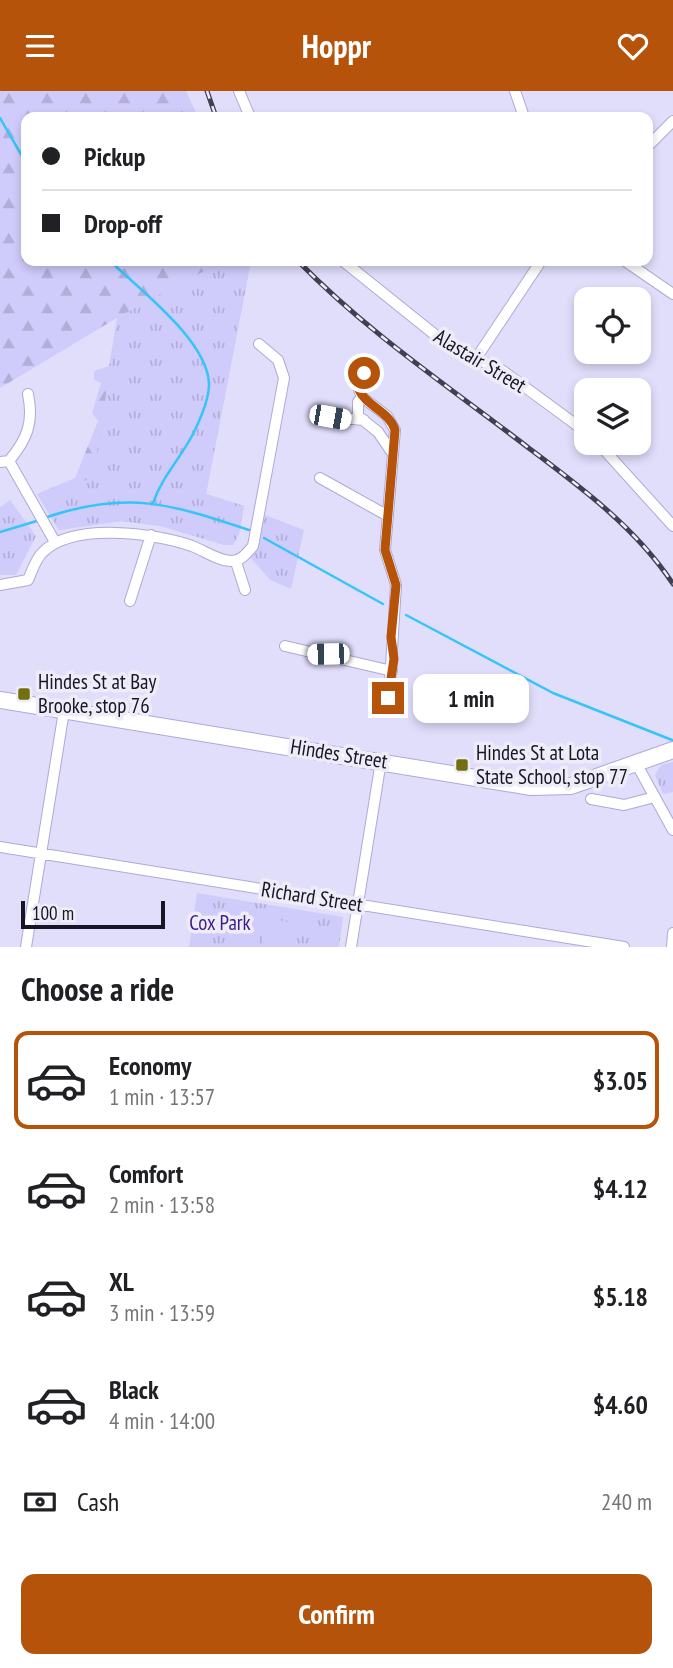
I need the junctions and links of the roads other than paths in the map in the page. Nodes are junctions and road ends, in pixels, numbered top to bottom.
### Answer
1 (239, 91) edge
2 (515, 91) edge
3 (248, 112) edge
4 (522, 112) edge
5 (673, 121) edge
6 (653, 141) edge
7 (349, 266) edge
8 (538, 266) edge
9 (632, 266) edge
10 (673, 294) edge
11 (259, 344) dead end
12 (477, 357) junction
13 (364, 373) dead end
14 (28, 394) dead end
15 (362, 397) junction
16 (330, 417) dead end
17 (364, 420) junction
18 (574, 423) edge
19 (393, 454) junction
20 (609, 455) edge
21 (4, 461) edge
22 (320, 478) dead end
23 (388, 516) junction
24 (673, 526) edge
25 (150, 535) junction
26 (55, 543) junction
27 (236, 562) junction
28 (0, 585) edge
29 (245, 590) dead end
30 (130, 601) dead end
31 (285, 646) dead end
32 (392, 671) junction
33 (388, 698) dead end
34 (0, 700) edge
35 (64, 711) junction
36 (673, 750) edge
37 (381, 761) junction
38 (636, 763) junction
39 (655, 797) junction
40 (591, 799) dead end
41 (673, 830) edge
42 (0, 847) edge
43 (41, 853) junction
44 (358, 904) junction
45 (673, 933) edge
46 (26, 947) edge
47 (351, 947) edge
48 (624, 947) edge
49 (672, 947) edge

1 - 3 street
2 - 4 street
5 - 6 street
7 - 12 street, Alastair Street
8 - 12 street
9 - 10 street
11 - 27 street
12 - 18 street, Alastair Street
13 - 15 street
14 - 21 street
15 - 17 street
15 - 19 street
16 - 17 street
17 - 19 street
19 - 23 street
20 - 24 street
21 - 26 street
22 - 23 street
23 - 32 street
25 - 26 street
25 - 27 street
25 - 30 street
26 - 28 street
27 - 29 street
31 - 32 street
32 - 33 street
34 - 35 street, Hindes Street
35 - 37 street, Hindes Street
35 - 43 street
36 - 38 street, Hindes Street
37 - 38 street, Hindes Street
37 - 44 street
38 - 39 street
39 - 40 street
39 - 41 street
42 - 43 street, Richard Street
43 - 44 street, Richard Street
43 - 46 street
44 - 47 street
44 - 48 street, Richard Street
45 - 49 street

